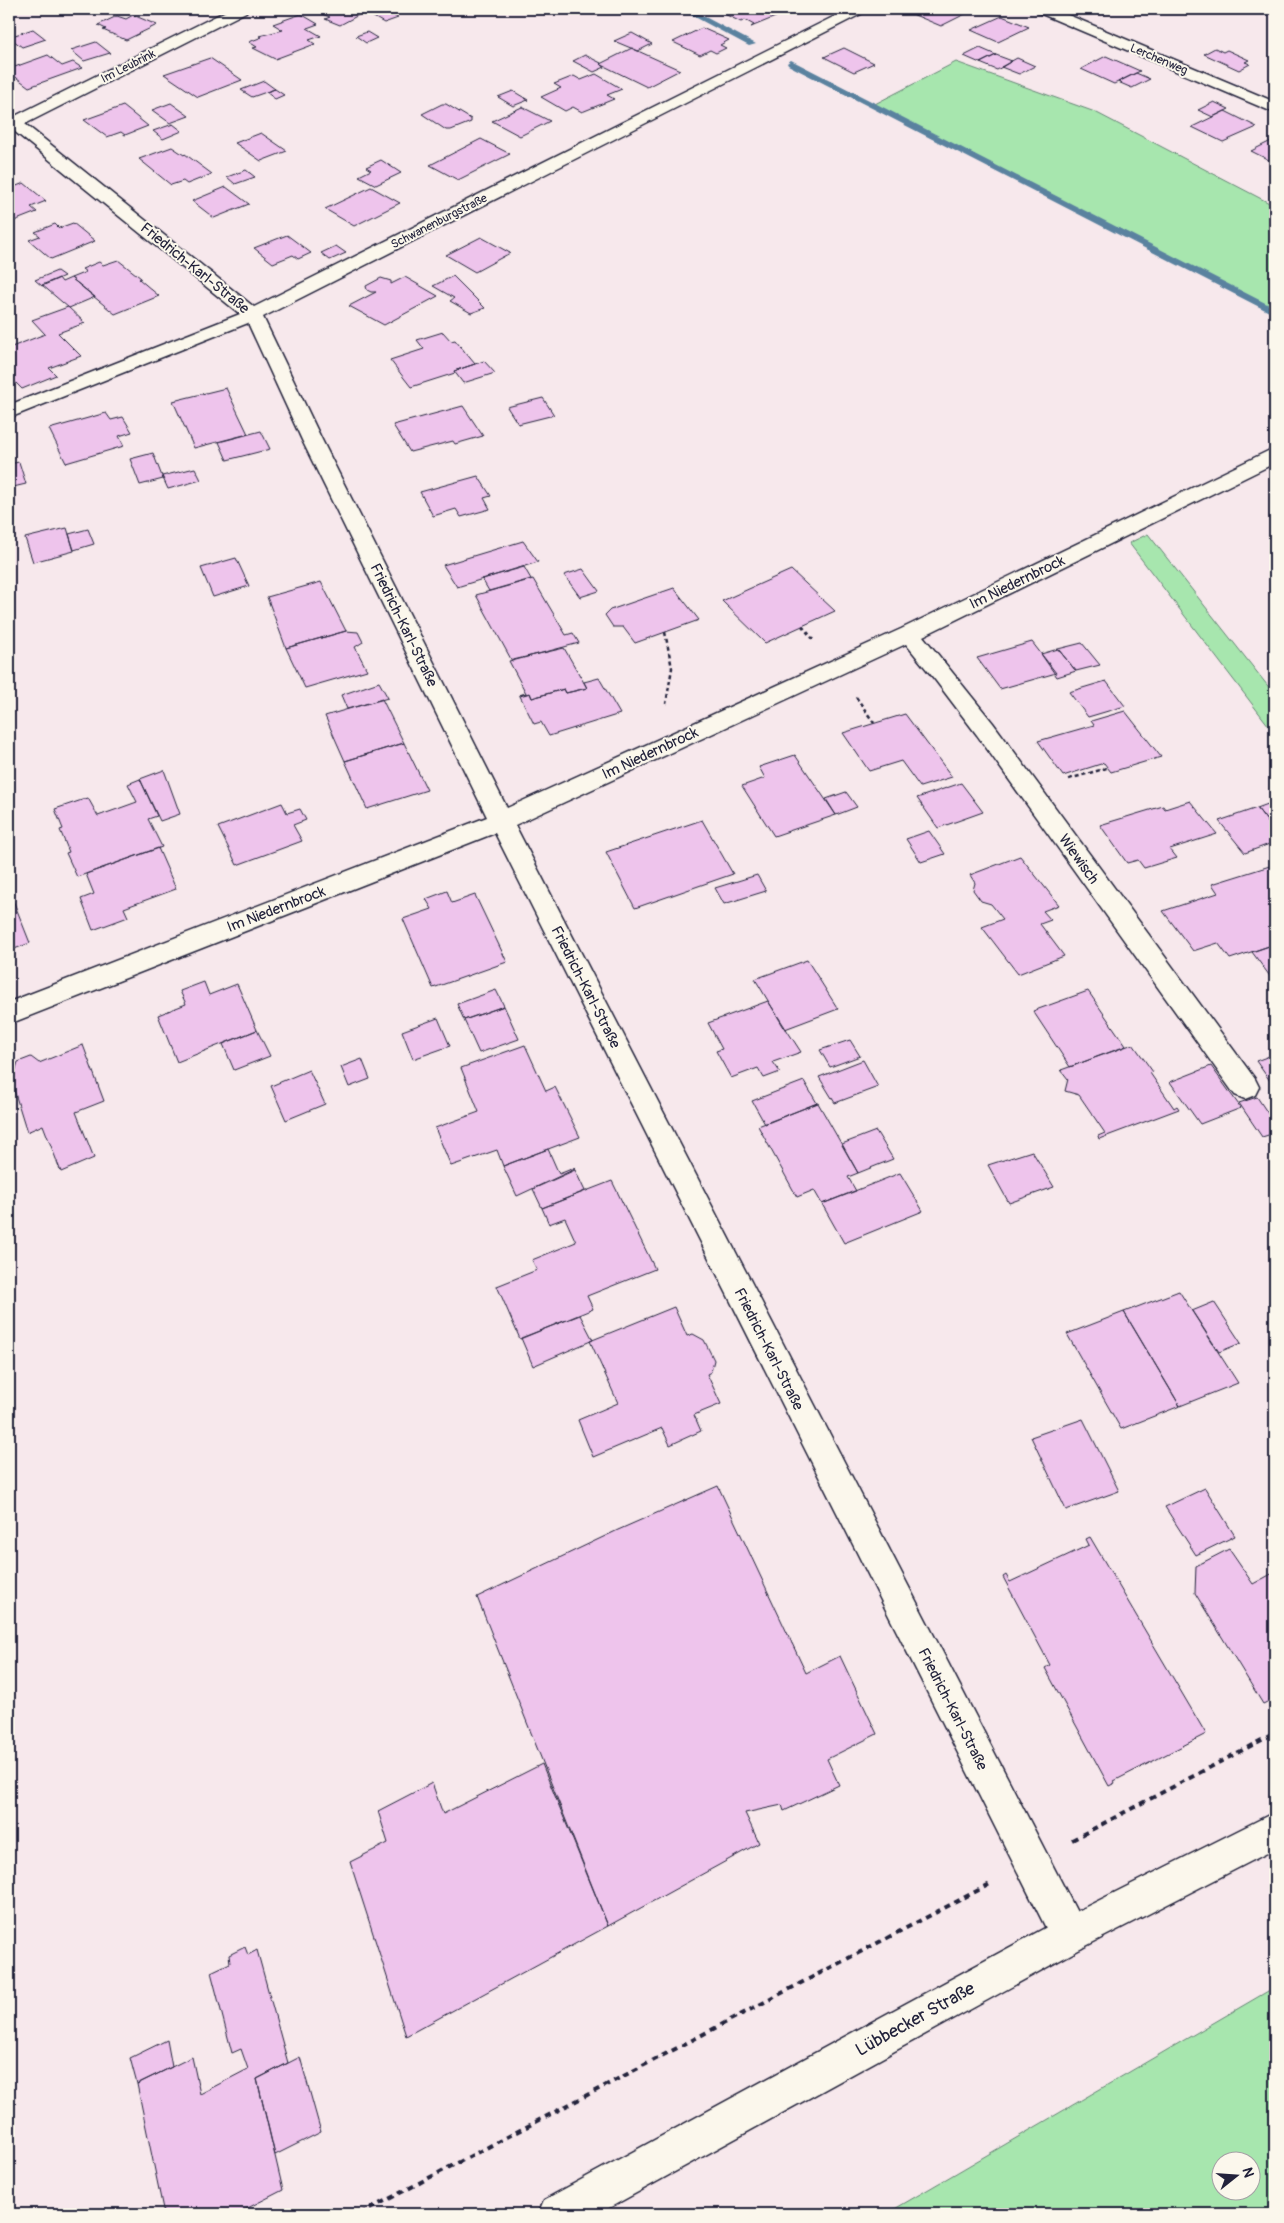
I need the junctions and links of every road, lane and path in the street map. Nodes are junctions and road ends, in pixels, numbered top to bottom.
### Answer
1 (241, 9) edge
2 (860, 9) edge
3 (1042, 9) edge
4 (1275, 108) edge
5 (11, 121) edge
6 (254, 315) junction
7 (9, 412) edge
8 (1275, 455) edge
9 (665, 632) dead end
10 (909, 634) junction
11 (665, 707) dead end
12 (501, 821) junction
13 (9, 1013) edge
14 (1244, 1088) dead end
15 (1275, 1733) edge
16 (1275, 1830) edge
17 (1030, 1862) junction
18 (1069, 1935) junction
19 (360, 2214) edge
20 (558, 2214) edge

1 - 5 street, Im Leubrink
2 - 6 street, Schwanenburgstraße
3 - 4 street, Lerchenweg
5 - 6 street, Friedrich-Karl-Straße
6 - 7 street, Schwanenburgstraße
6 - 12 street, Friedrich-Karl-Straße
8 - 10 street, Im Niedernbrock
9 - 11 path
10 - 12 street, Im Niedernbrock
10 - 14 street, Wiewisch
12 - 13 street, Im Niedernbrock
12 - 17 street, Friedrich-Karl-Straße
15 - 17 path
16 - 18 street, Lübbecker Straße
17 - 18 street, Friedrich-Karl-Straße
17 - 19 path
18 - 20 street, Lübbecker Straße

